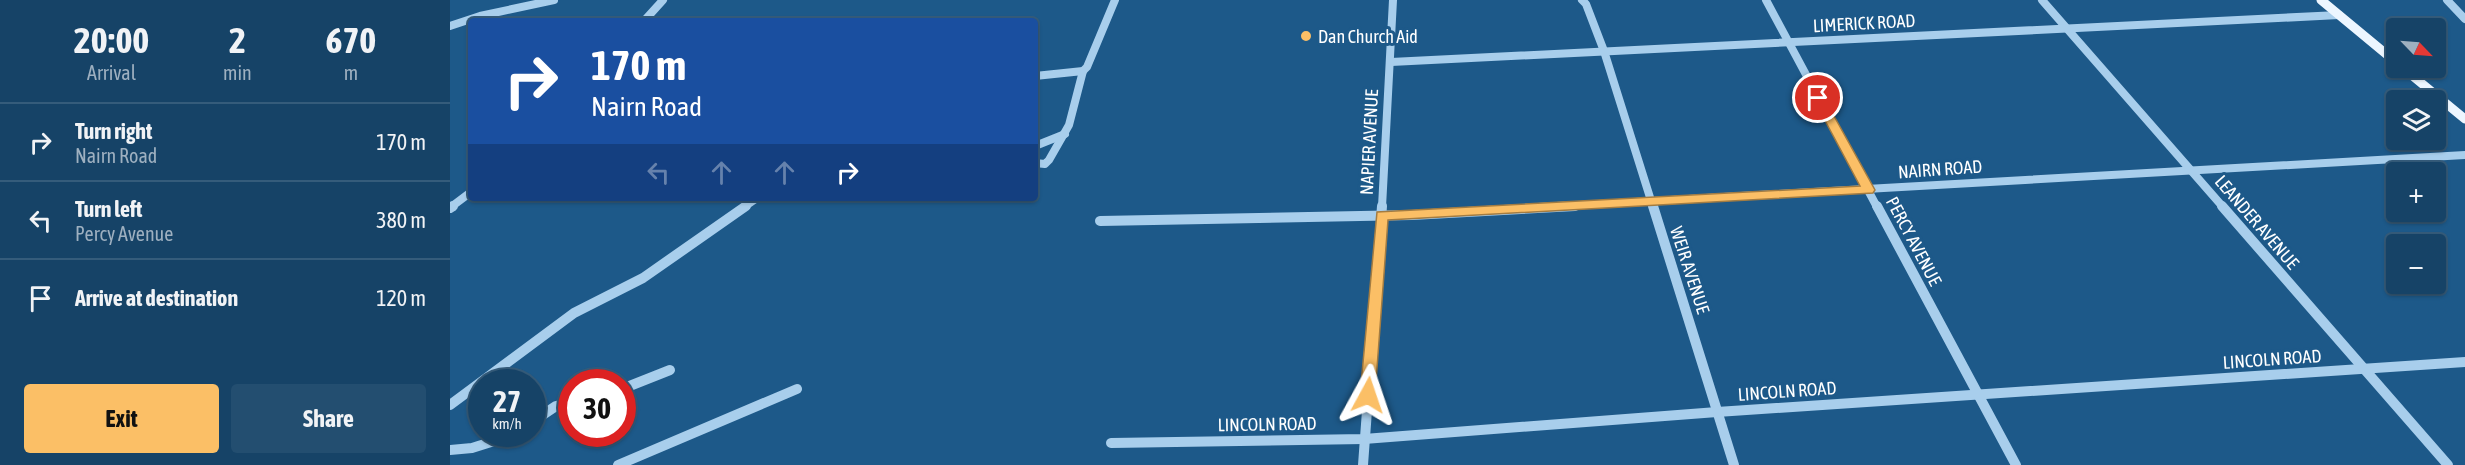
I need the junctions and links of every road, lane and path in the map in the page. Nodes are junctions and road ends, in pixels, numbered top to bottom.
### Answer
1 (554, 0) edge
2 (665, 0) edge
3 (1115, 0) edge
4 (1393, 0) edge
5 (1582, 0) edge
6 (1766, 0) edge
7 (2042, 0) edge
8 (2321, 0) edge
9 (2449, 3) edge
10 (2465, 4) edge
11 (2339, 15) junction
12 (474, 18) edge
13 (647, 18) edge
14 (2465, 19) edge
15 (468, 20) edge
16 (450, 26) edge
17 (2067, 28) junction
18 (1788, 42) junction
19 (1604, 51) junction
20 (2386, 54) edge
21 (1391, 62) junction
22 (1083, 71) junction
23 (1038, 75) edge
24 (2415, 78) edge
25 (2465, 119) edge
26 (1065, 134) junction
27 (1038, 145) edge
28 (2465, 155) edge
29 (1038, 163) edge
30 (2190, 171) junction
31 (1869, 190) junction
32 (468, 194) edge
33 (753, 201) edge
34 (1651, 202) junction
35 (450, 208) edge
36 (1382, 215) junction
37 (1100, 220) dead end
38 (2465, 362) edge
39 (2365, 369) junction
40 (670, 370) dead end
41 (636, 383) edge
42 (797, 389) dead end
43 (1977, 394) junction
44 (450, 405) edge
45 (1717, 412) junction
46 (1364, 439) junction
47 (1111, 443) dead end
48 (475, 447) edge
49 (450, 450) edge
50 (618, 465) edge
51 (1363, 465) edge
52 (1734, 465) edge
53 (2016, 465) edge
54 (2448, 465) edge

1 - 12 street
2 - 13 street
3 - 22 street
4 - 21 street, NAPIER AVENUE
5 - 19 street, WEIR AVENUE
6 - 18 street, PERCY AVENUE
7 - 17 street, LEANDER AVENUE
8 - 11 main road
9 - 10 street
9 - 14 street
11 - 17 street, LIMERICK ROAD
11 - 20 main road
15 - 16 street
17 - 18 street, LIMERICK ROAD
17 - 30 street, LEANDER AVENUE
18 - 19 street, LIMERICK ROAD
18 - 31 street, PERCY AVENUE
19 - 21 street, LIMERICK ROAD
19 - 34 street, WEIR AVENUE
21 - 36 street, NAPIER AVENUE
22 - 23 street
22 - 26 street
24 - 25 main road
26 - 27 street
26 - 29 street
28 - 30 street, NAIRN ROAD
30 - 31 street, NAIRN ROAD
30 - 39 street, LEANDER AVENUE
31 - 34 street, NAIRN ROAD
31 - 43 street, PERCY AVENUE
32 - 35 street
33 - 44 street
34 - 36 street, NAIRN ROAD
34 - 45 street, WEIR AVENUE
36 - 37 street, NAIRN ROAD
36 - 46 street, NAPIER AVENUE
38 - 39 street, LINCOLN ROAD
39 - 43 street, LINCOLN ROAD
39 - 54 street, LEANDER AVENUE
40 - 41 street
42 - 50 street
43 - 45 street, LINCOLN ROAD
43 - 53 street, PERCY AVENUE
45 - 46 street, LINCOLN ROAD
45 - 52 street, WEIR AVENUE
46 - 47 street, LINCOLN ROAD
46 - 51 street, NAPIER AVENUE
48 - 49 street

